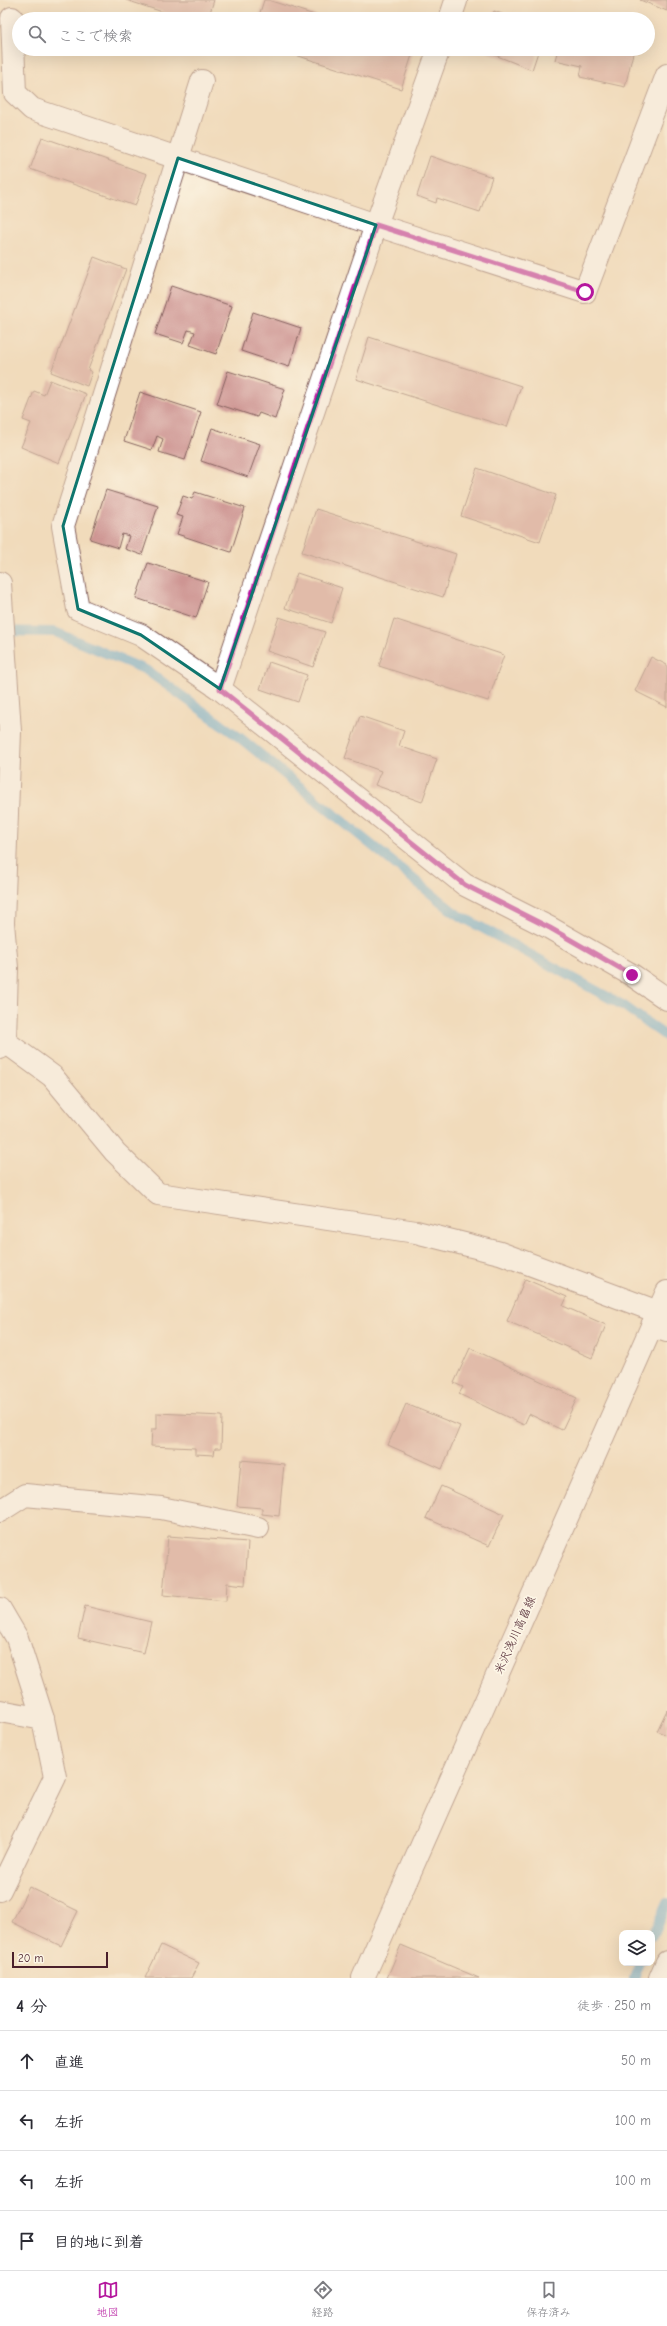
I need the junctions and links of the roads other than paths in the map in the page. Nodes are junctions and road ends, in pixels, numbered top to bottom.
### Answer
1 (14, 56) edge
2 (436, 56) edge
3 (667, 75) edge
4 (202, 81) dead end
5 (178, 158) junction
6 (376, 225) junction
7 (0, 583) edge
8 (220, 689) junction
9 (667, 999) edge
10 (2, 1042) edge
11 (667, 1292) edge
12 (659, 1323) edge
13 (0, 1511) edge
14 (258, 1528) dead end
15 (0, 1608) edge
16 (0, 1711) edge
17 (43, 1719) junction
18 (0, 1890) edge
19 (667, 1962) edge
20 (363, 1978) edge
21 (660, 1978) edge

1 - 5 street
2 - 6 street
3 - 6 street
4 - 5 street
5 - 6 street
5 - 8 street
6 - 8 street
7 - 10 street
8 - 9 street
10 - 12 street
11 - 12 street, 米沢浅川高畠線
12 - 20 street, 米沢浅川高畠線
13 - 14 street
15 - 17 street
16 - 17 street
17 - 18 street
19 - 21 street

